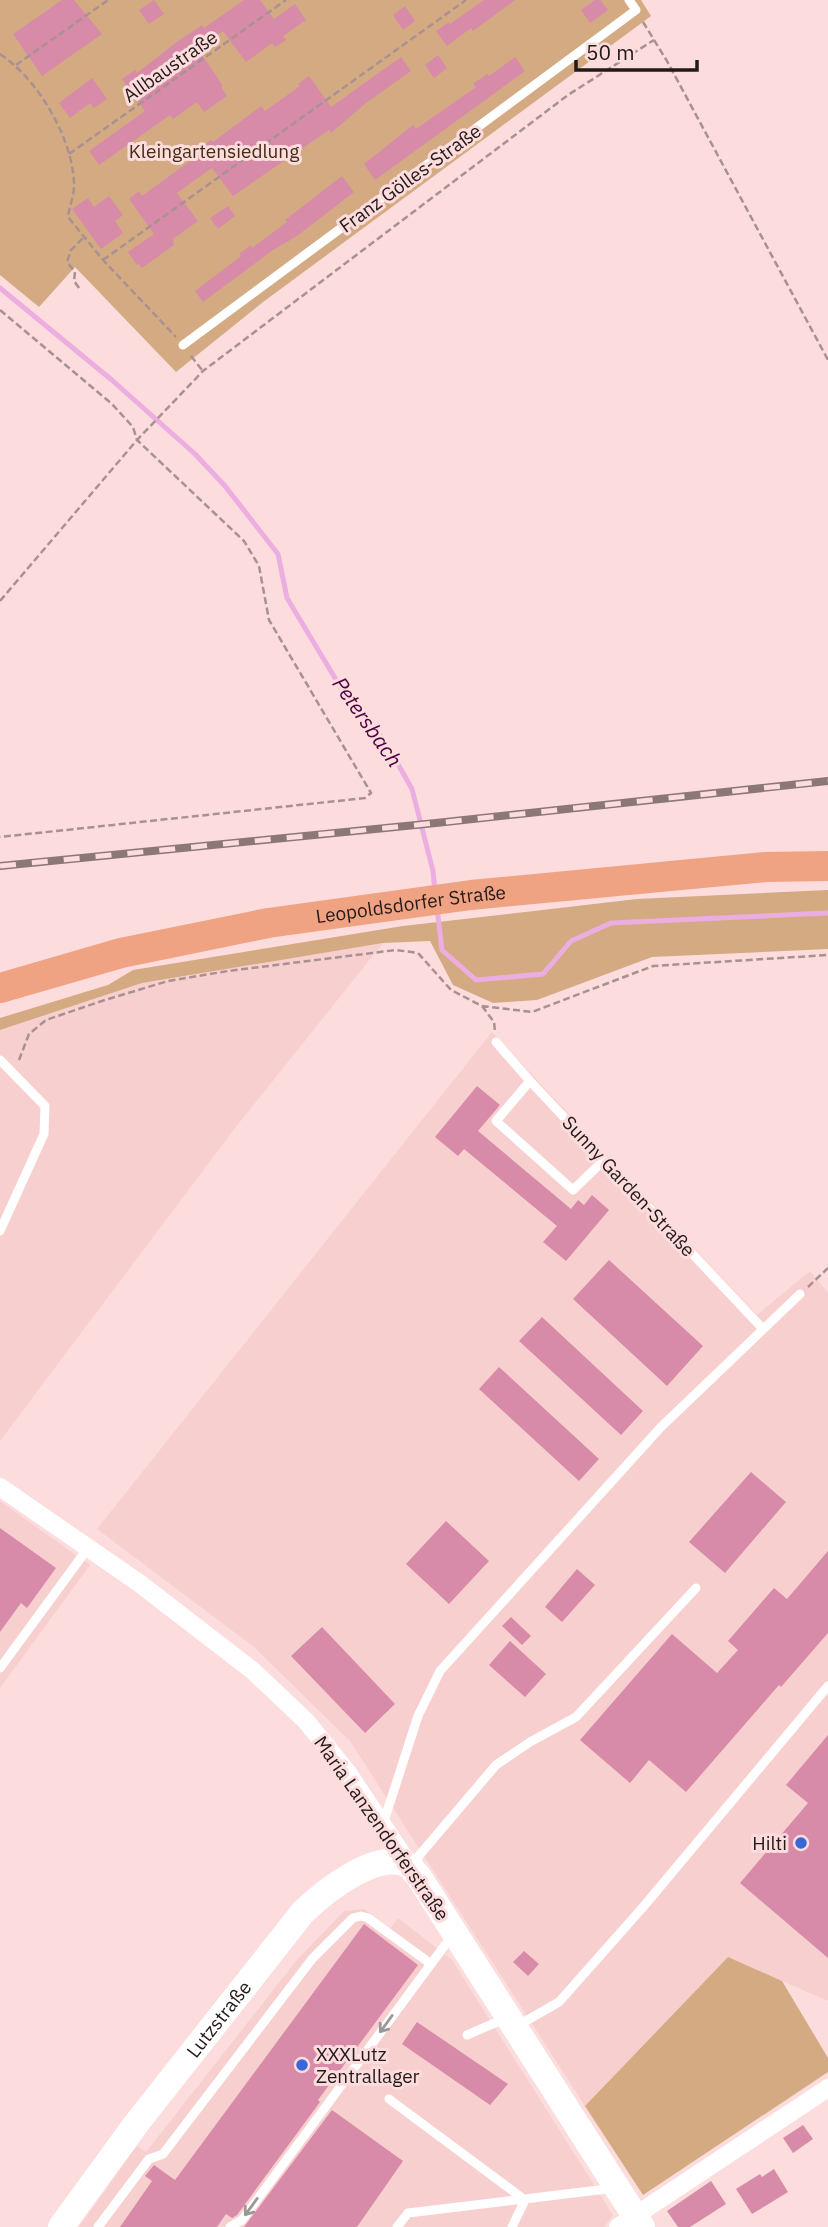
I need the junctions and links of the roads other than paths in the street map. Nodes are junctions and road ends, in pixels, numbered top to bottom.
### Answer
1 (629, 0) edge
2 (183, 345) road end
3 (828, 866) edge
4 (0, 988) edge
5 (496, 1042) road end
6 (0, 1060) edge
7 (530, 1082) junction
8 (604, 1160) junction
9 (0, 1231) edge
10 (800, 1294) road end
11 (763, 1329) junction
12 (0, 1487) edge
13 (88, 1548) junction
14 (696, 1588) dead end
15 (0, 1668) edge
16 (828, 1686) edge
17 (383, 1824) junction
18 (410, 1866) junction
19 (457, 1935) junction
20 (429, 1966) junction
21 (512, 2022) junction
22 (467, 2035) dead end
23 (828, 2088) edge
24 (389, 2099) dead end
25 (617, 2188) junction
26 (525, 2200) junction
27 (632, 2223) edge
28 (61, 2227) edge
29 (98, 2227) edge
30 (230, 2227) edge
31 (397, 2227) edge
32 (512, 2227) edge

1 - 2 lane, Franz Gölles-Straße
3 - 4 main road, Leopoldsdorfer Straße
5 - 7 lane, Sunny Garden-Straße
6 - 9 lane
7 - 8 lane, Sunny Garden-Straße
7 - 8 lane
8 - 11 lane, Sunny Garden-Straße
10 - 11 lane
11 - 17 lane
12 - 13 street, Maria Lanzendorferstraße
13 - 15 lane
13 - 17 street, Maria Lanzendorferstraße
14 - 18 lane
16 - 21 lane
17 - 18 street, Maria Lanzendorferstraße
18 - 19 street, Maria Lanzendorferstraße
18 - 28 street, Lutzstraße
19 - 20 lane
19 - 21 street, Maria Lanzendorferstraße
20 - 29 lane
20 -> 30 lane
21 - 22 lane
21 - 25 street, Maria Lanzendorferstraße
23 - 27 street
24 - 26 lane
25 - 26 lane
25 - 27 street, Maria Lanzendorferstraße
26 - 31 lane
26 - 32 lane

